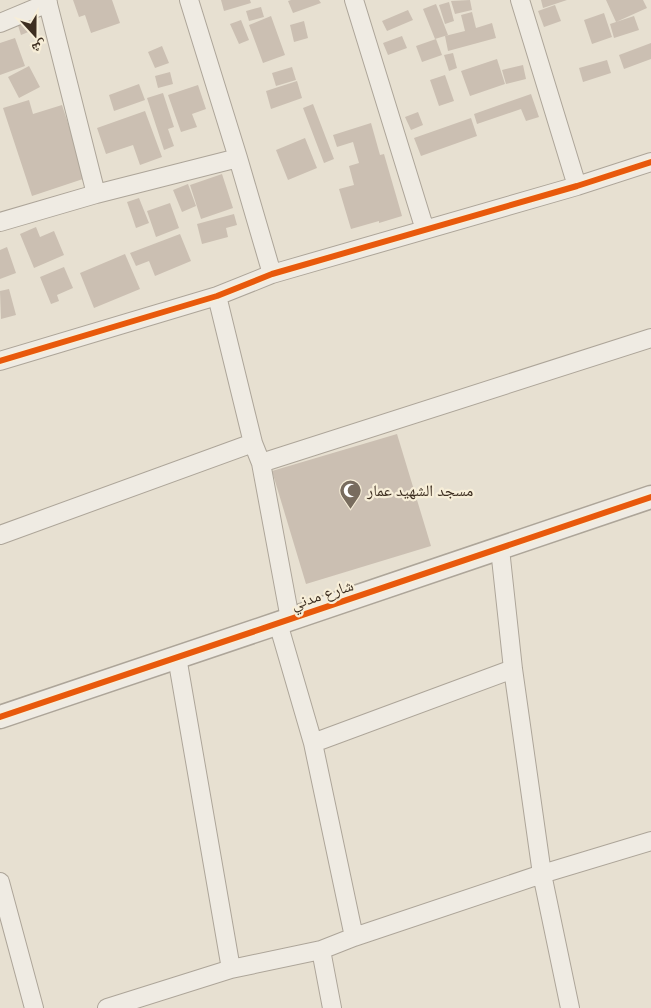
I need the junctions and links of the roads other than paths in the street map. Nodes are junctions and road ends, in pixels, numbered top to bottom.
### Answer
1 (189, 0) edge
2 (354, 0) edge
3 (520, 0) edge
4 (48, 2) edge
5 (0, 23) edge
6 (238, 158) junction
7 (650, 167) edge
8 (577, 186) junction
9 (96, 194) junction
10 (0, 222) edge
11 (425, 230) junction
12 (272, 274) junction
13 (217, 296) junction
14 (651, 338) edge
15 (0, 361) edge
16 (253, 443) junction
17 (261, 463) junction
18 (651, 497) edge
19 (0, 535) edge
20 (500, 549) junction
21 (284, 621) junction
22 (177, 657) junction
23 (513, 669) junction
24 (0, 717) edge
25 (313, 743) junction
26 (651, 841) edge
27 (542, 874) junction
28 (0, 882) edge
29 (354, 937) junction
30 (321, 950) junction
31 (231, 969) junction
32 (34, 1008) edge
33 (107, 1008) edge
34 (332, 1008) edge
35 (570, 1008) edge

1 - 6 street
2 - 11 street
3 - 8 street
4 - 5 street
4 - 9 street
6 - 9 street
6 - 12 street
7 - 8 street
8 - 11 street
9 - 10 street
11 - 12 street
12 - 13 street
13 - 15 street
13 - 16 street
14 - 17 street
16 - 17 street
16 - 19 street
17 - 21 street
18 - 20 street, شارع مدني
20 - 21 street, شارع مدني
20 - 23 street
21 - 22 street, شارع مدني
21 - 25 street
22 - 24 street, شارع مدني
22 - 31 street
23 - 25 street
23 - 27 street
25 - 29 street
26 - 27 street
27 - 29 street
27 - 35 street
28 - 32 street
29 - 30 street
30 - 31 street
30 - 34 street
31 - 33 street

